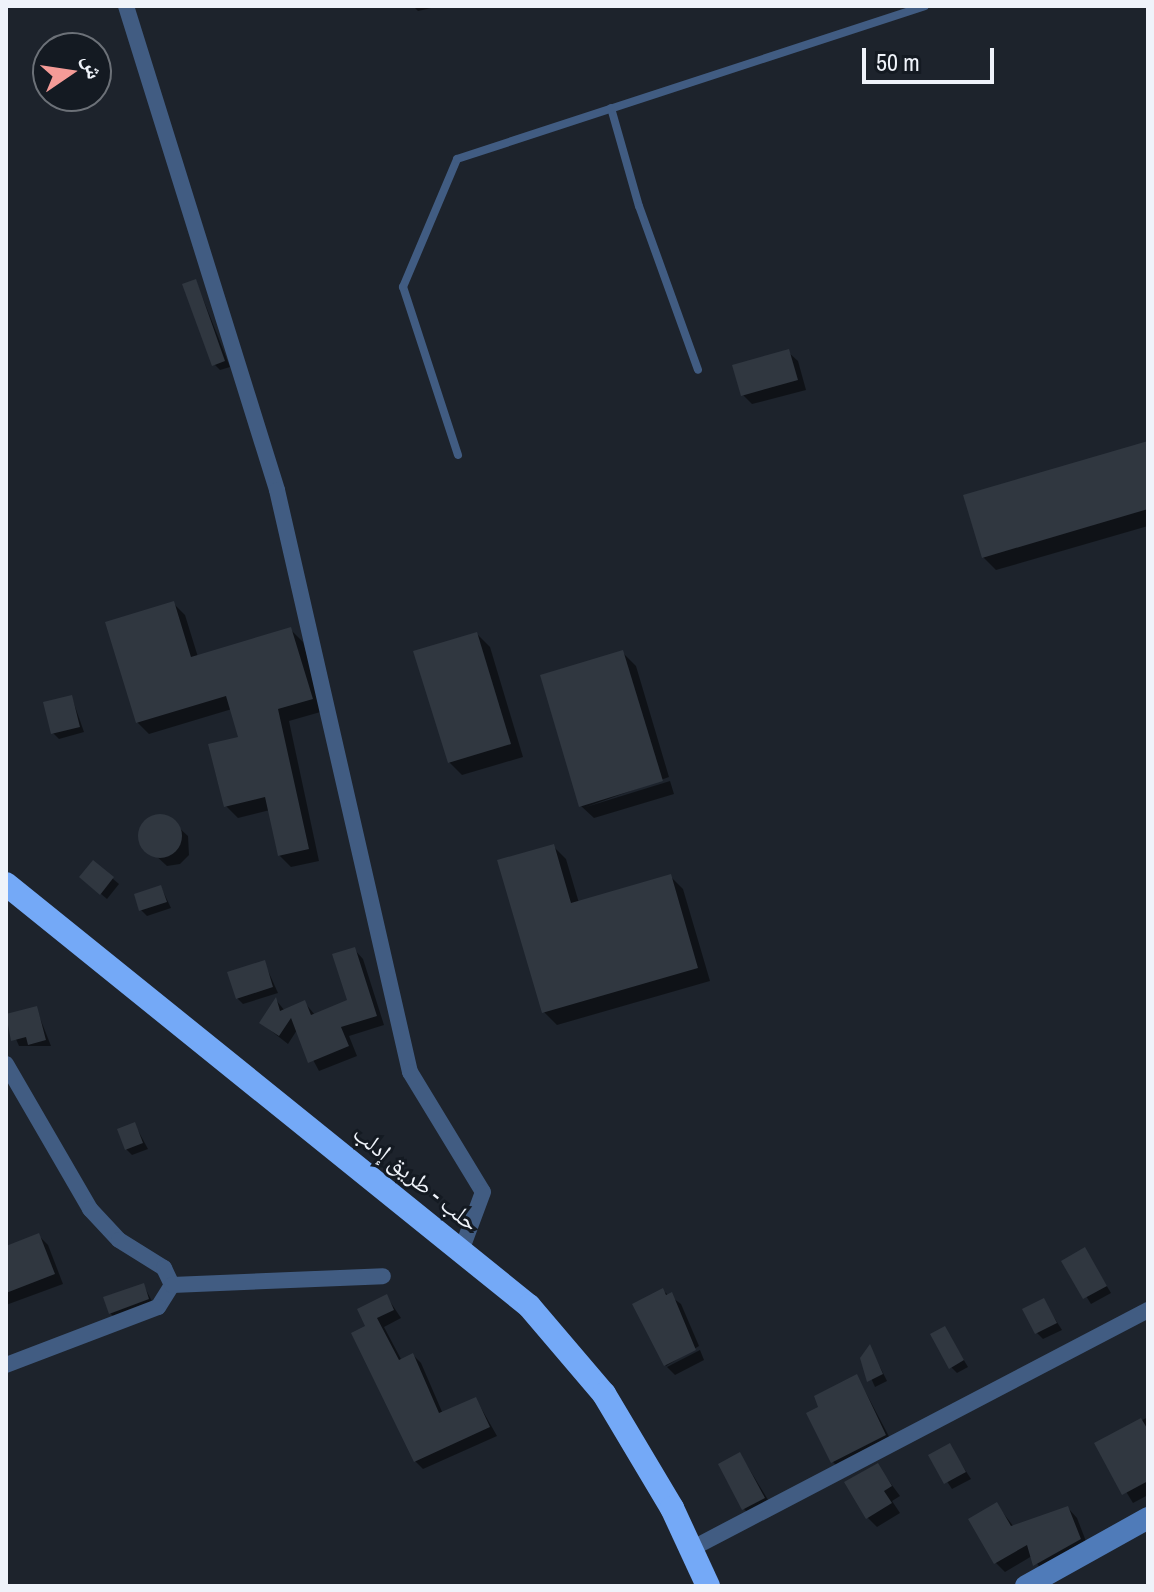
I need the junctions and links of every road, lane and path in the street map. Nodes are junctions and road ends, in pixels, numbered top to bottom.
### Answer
1 (126, 6) edge
2 (925, 6) edge
3 (611, 108) junction
4 (698, 370) dead end
5 (458, 455) dead end
6 (6, 884) edge
7 (6, 1064) edge
8 (461, 1251) junction
9 (383, 1276) dead end
10 (172, 1285) junction
11 (1148, 1310) edge
12 (6, 1365) edge
13 (1148, 1518) edge
14 (691, 1549) junction
15 (708, 1586) edge
16 (1026, 1586) edge

1 - 8 street
2 - 3 lane
3 - 4 lane
3 - 5 lane
6 - 8 highway, حلب - طريق إدلب
7 - 10 street
8 - 14 highway, حلب - طريق إدلب
9 - 10 street
10 - 12 street
11 - 14 street
13 - 16 street
14 - 15 highway, حلب - طريق إدلب

